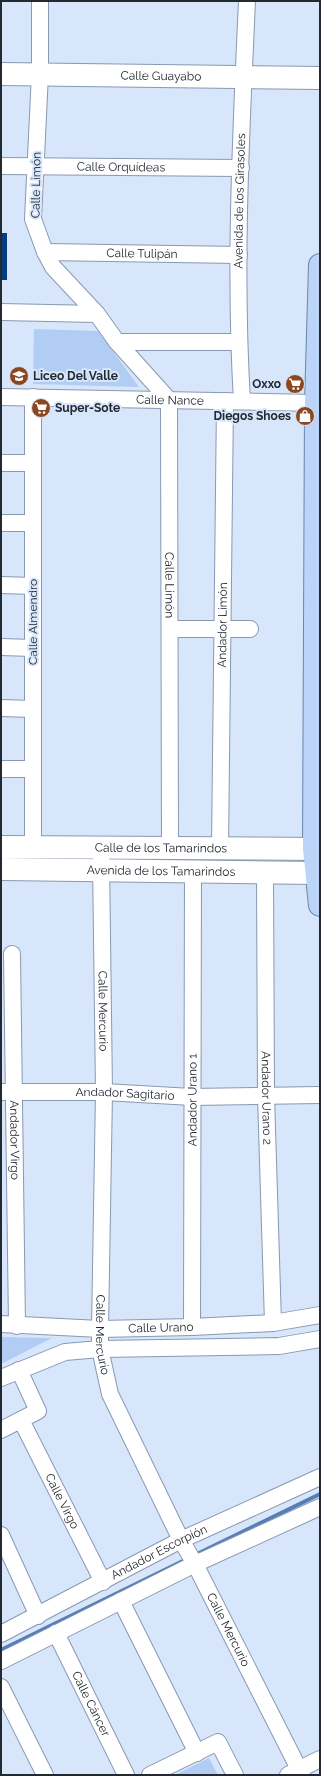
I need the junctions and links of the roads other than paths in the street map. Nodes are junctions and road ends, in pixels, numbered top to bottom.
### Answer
1 (40, 1) edge
2 (247, 1) edge
3 (1, 74) edge
4 (40, 74) junction
5 (244, 77) junction
6 (320, 78) edge
7 (1, 166) edge
8 (35, 166) junction
9 (241, 168) junction
10 (45, 252) junction
11 (239, 255) junction
12 (320, 265) edge
13 (1, 312) edge
14 (97, 314) junction
15 (117, 342) junction
16 (239, 342) junction
17 (1, 397) edge
18 (33, 397) junction
19 (169, 400) junction
20 (226, 401) junction
21 (242, 401) junction
22 (316, 403) junction
23 (1, 463) edge
24 (33, 463) junction
25 (1, 523) edge
26 (33, 523) junction
27 (1, 585) edge
28 (33, 586) junction
29 (170, 628) junction
30 (223, 628) junction
31 (250, 629) dead end
32 (1, 647) edge
33 (33, 648) junction
34 (1, 708) edge
35 (33, 709) junction
36 (1, 769) edge
37 (33, 769) junction
38 (1, 847) edge
39 (32, 847) junction
40 (101, 848) junction
41 (170, 848) junction
42 (220, 848) junction
43 (317, 849) edge
44 (1, 869) edge
45 (102, 871) junction
46 (193, 872) junction
47 (265, 872) junction
48 (318, 873) edge
49 (320, 905) edge
50 (12, 954) dead end
51 (8, 1092) edge
52 (104, 1092) junction
53 (320, 1095) edge
54 (266, 1096) junction
55 (192, 1097) junction
56 (320, 1315) edge
57 (274, 1323) junction
58 (9, 1325) edge
59 (192, 1327) junction
60 (100, 1329) junction
61 (320, 1339) edge
62 (100, 1349) junction
63 (19, 1370) junction
64 (1, 1378) edge
65 (21, 1420) junction
66 (1, 1430) edge
67 (320, 1477) edge
68 (320, 1507) edge
69 (1, 1535) edge
70 (183, 1545) junction
71 (195, 1563) junction
72 (103, 1582) junction
73 (121, 1601) junction
74 (38, 1616) junction
75 (56, 1633) junction
76 (1, 1634) edge
77 (1, 1661) edge
78 (1, 1687) edge
79 (197, 1753) junction
80 (320, 1759) edge
81 (296, 1773) edge
82 (45, 1775) edge
83 (126, 1775) edge
84 (150, 1775) edge
85 (235, 1775) edge

1 - 4 street, Calle Limón
2 - 5 street, Avenida de los Girasoles
3 - 4 street, Calle Guayabo
4 - 5 street, Calle Guayabo
4 - 8 street, Calle Limón
5 - 6 street, Calle Guayabo
5 - 9 street, Avenida de los Girasoles
7 - 8 street, Calle Orquídeas
8 - 9 street, Calle Orquídeas
8 - 10 street, Calle Limón
9 - 11 street, Avenida de los Girasoles
10 - 11 street, Calle Tulipán
10 - 14 street, Calle Limón
11 - 16 street, Avenida de los Girasoles
12 - 22 main road
13 - 14 street
14 - 15 street, Calle Limón
15 - 16 street
15 - 19 street, Calle Limón
16 - 21 street, Avenida de los Girasoles
17 - 18 street, Calle Nance
18 - 19 street, Calle Nance
18 - 24 street, Calle Almendro
19 - 20 street, Calle Nance
19 - 29 street, Calle Limón
20 - 21 street, Calle Nance
20 - 30 street, Andador Limón
21 - 22 street, Calle Nance
22 - 43 main road
23 - 24 street
24 - 26 street, Calle Almendro
25 - 26 street
26 - 28 street, Calle Almendro
27 - 28 street
28 - 33 street, Calle Almendro
29 - 30 street
29 - 41 street, Calle Limón
30 - 31 street
30 - 42 street, Andador Limón
32 - 33 street
33 - 35 street, Calle Almendro
34 - 35 street
35 - 37 street, Calle Almendro
36 - 37 street
37 - 39 street, Calle Almendro
38 - 39 street, Calle de los Tamarindos
39 - 40 street, Calle de los Tamarindos
40 - 41 street, Calle de los Tamarindos
40 - 45 street, Calle Mercurio
41 - 42 street, Calle de los Tamarindos
42 - 43 street, Calle de los Tamarindos
43 - 48 main road
44 - 45 street, Avenida de los Tamarindos
45 - 46 street, Avenida de los Tamarindos
45 - 52 street, Calle Mercurio
46 - 47 street, Avenida de los Tamarindos
46 - 55 street, Andador Urano 1
47 - 48 street, Avenida de los Tamarindos
47 - 54 street, Andador Urano 2
48 - 49 main road
50 - 51 street, Andador Virgo
51 - 52 street, Andador Sagitario
51 - 58 street, Andador Virgo
52 - 55 street, Andador Sagitario
52 - 60 street, Calle Mercurio
53 - 54 street, Andador Sagitario
54 - 55 street, Andador Sagitario
54 - 57 street, Andador Urano 2
55 - 59 street, Andador Urano 1
56 - 57 street, Calle Urano
57 - 59 street, Calle Urano
58 - 60 street, Calle Urano
59 - 60 street, Calle Urano
60 - 62 street, Calle Mercurio
61 - 62 street, Calle Urano
62 - 63 street, Calle Urano
62 - 70 street, Calle Mercurio
63 - 64 street, Calle Urano
63 - 65 street
65 - 66 street
65 - 72 street, Calle Virgo
67 - 70 street, Andador Escorpión
68 - 71 street
69 - 74 street
70 - 71 street, Calle Mercurio
70 - 72 street, Andador Escorpión
71 - 73 street
71 - 81 street, Calle Mercurio
72 - 74 street, Andador Escorpión
73 - 75 street
73 - 79 street
74 - 76 street, Andador Escorpión
75 - 77 street
75 - 83 street, Calle Cáncer
78 - 82 street
79 - 84 street
79 - 85 street
80 - 81 street

